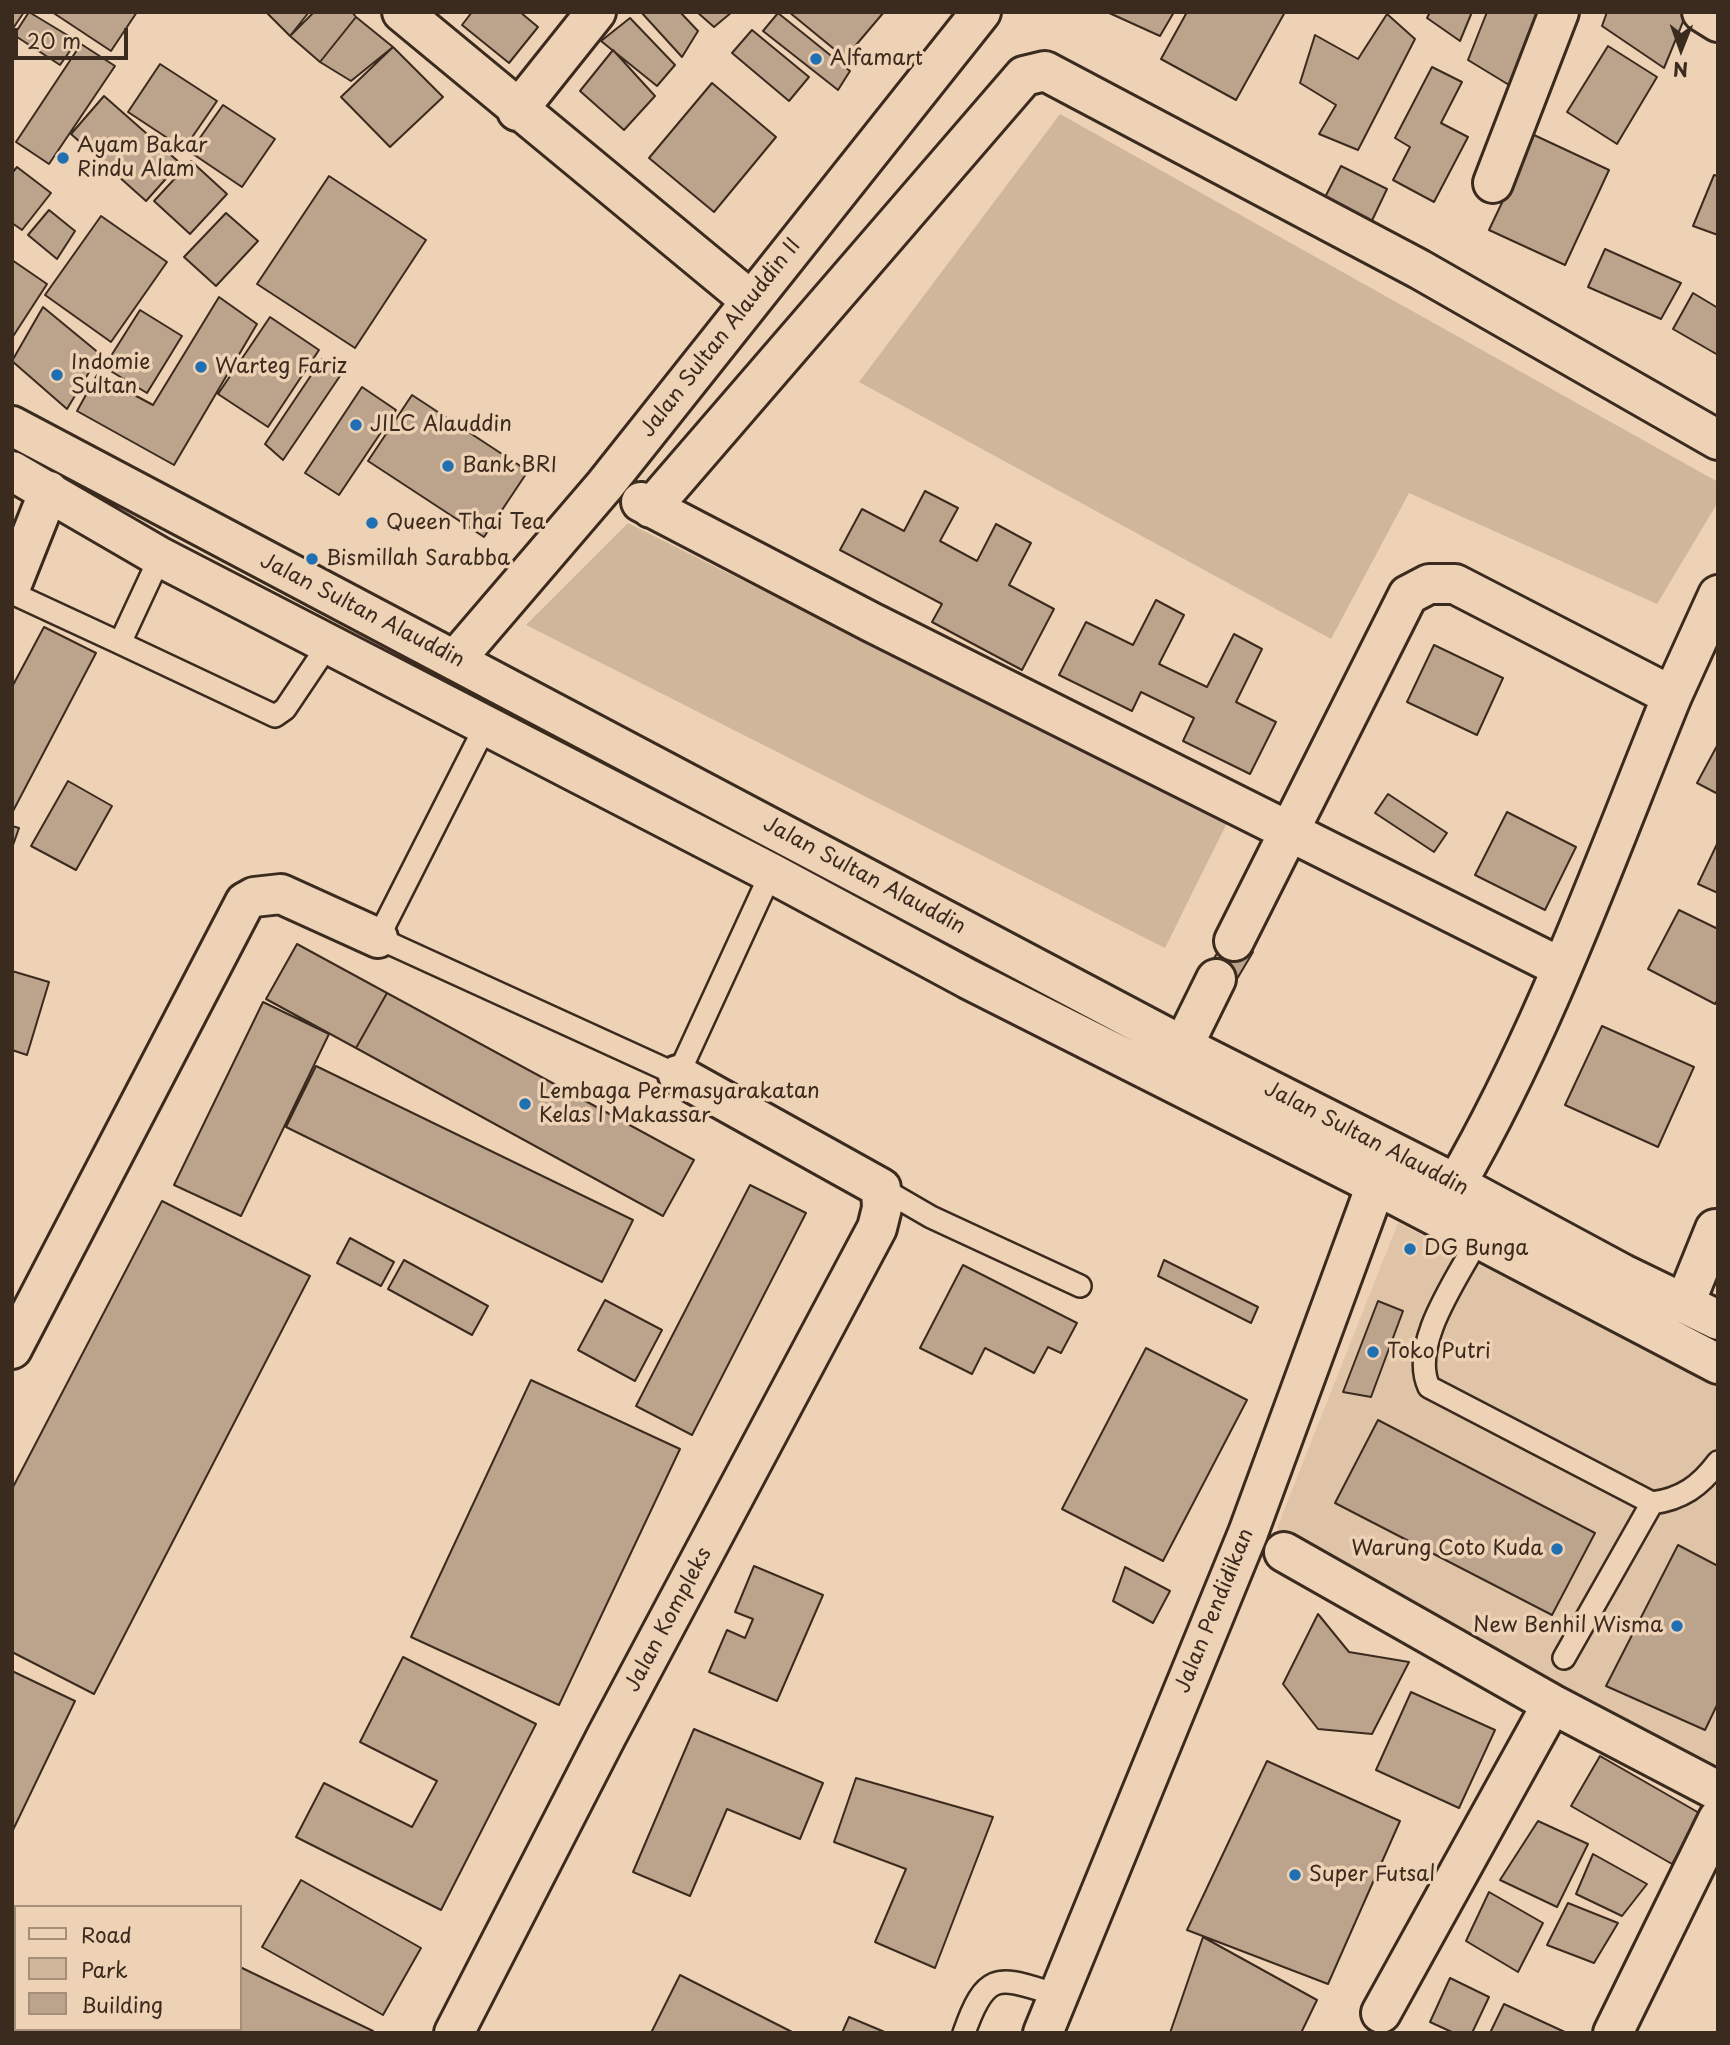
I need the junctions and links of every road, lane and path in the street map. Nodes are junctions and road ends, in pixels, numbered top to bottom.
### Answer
1 (402, 12) edge
2 (596, 12) edge
3 (981, 12) edge
4 (1559, 12) edge
5 (1702, 12) edge
6 (1718, 22) edge
7 (517, 111) junction
8 (1493, 183) dead end
9 (750, 300) junction
10 (12, 426) edge
11 (1718, 440) edge
12 (12, 471) edge
13 (49, 491) junction
14 (160, 557) junction
15 (12, 584) edge
16 (12, 593) edge
17 (1718, 595) edge
18 (120, 643) junction
19 (328, 645) junction
20 (456, 660) junction
21 (1672, 696) junction
22 (486, 725) junction
23 (1288, 829) junction
24 (771, 873) junction
25 (378, 938) junction
26 (1234, 941) dead end
27 (1562, 968) junction
28 (1208, 994) dead end
29 (1183, 1046) junction
30 (678, 1075) junction
31 (1456, 1184) junction
32 (1376, 1185) junction
33 (881, 1198) junction
34 (1717, 1225) edge
35 (1478, 1239) junction
36 (1080, 1286) dead end
37 (1700, 1298) edge
38 (12, 1349) edge
39 (1718, 1364) edge
40 (1718, 1462) edge
41 (1652, 1503) junction
42 (1284, 1552) dead end
43 (1564, 1658) dead end
44 (1552, 1704) junction
45 (1718, 1791) edge
46 (1718, 1819) edge
47 (1058, 1994) junction
48 (1381, 2013) dead end
49 (454, 2033) edge
50 (964, 2033) edge
51 (1043, 2033) edge
52 (1613, 2033) edge

1 - 7 main road
2 - 7 main road
3 - 9 main road, Jalan Sultan Alauddin II
4 - 8 main road
5 - 6 main road
7 - 9 main road
9 - 20 main road, Jalan Sultan Alauddin II
10 - 20 main road, Jalan Sultan Alauddin
11 - 23 main road
12 - 13 main road, Jalan Sultan Alauddin
13 - 14 main road, Jalan Sultan Alauddin
13 - 15 main road
14 - 18 lane
14 - 19 main road, Jalan Sultan Alauddin
16 - 18 lane
17 - 21 main road
18 - 19 lane
19 - 22 main road, Jalan Sultan Alauddin
20 - 29 main road, Jalan Sultan Alauddin
21 - 23 main road
21 - 27 main road
22 - 24 main road, Jalan Sultan Alauddin
22 - 25 lane
23 - 26 main road
23 - 27 main road
24 - 30 lane
24 - 32 main road, Jalan Sultan Alauddin
25 - 30 lane
25 - 38 main road
27 - 31 main road
28 - 29 main road
29 - 31 main road, Jalan Sultan Alauddin
30 - 33 main road
31 - 37 main road, Jalan Sultan Alauddin
32 - 35 main road, Jalan Sultan Alauddin
32 - 47 main road, Jalan Pendidikan
33 - 36 lane
33 - 49 main road, Jalan Kompleks
34 - 37 main road
35 - 39 main road, Jalan Sultan Alauddin
35 - 41 lane
40 - 41 lane
41 - 43 lane
42 - 44 main road
44 - 45 main road
44 - 48 main road
46 - 52 main road
47 - 50 lane
47 - 51 main road, Jalan Pendidikan

